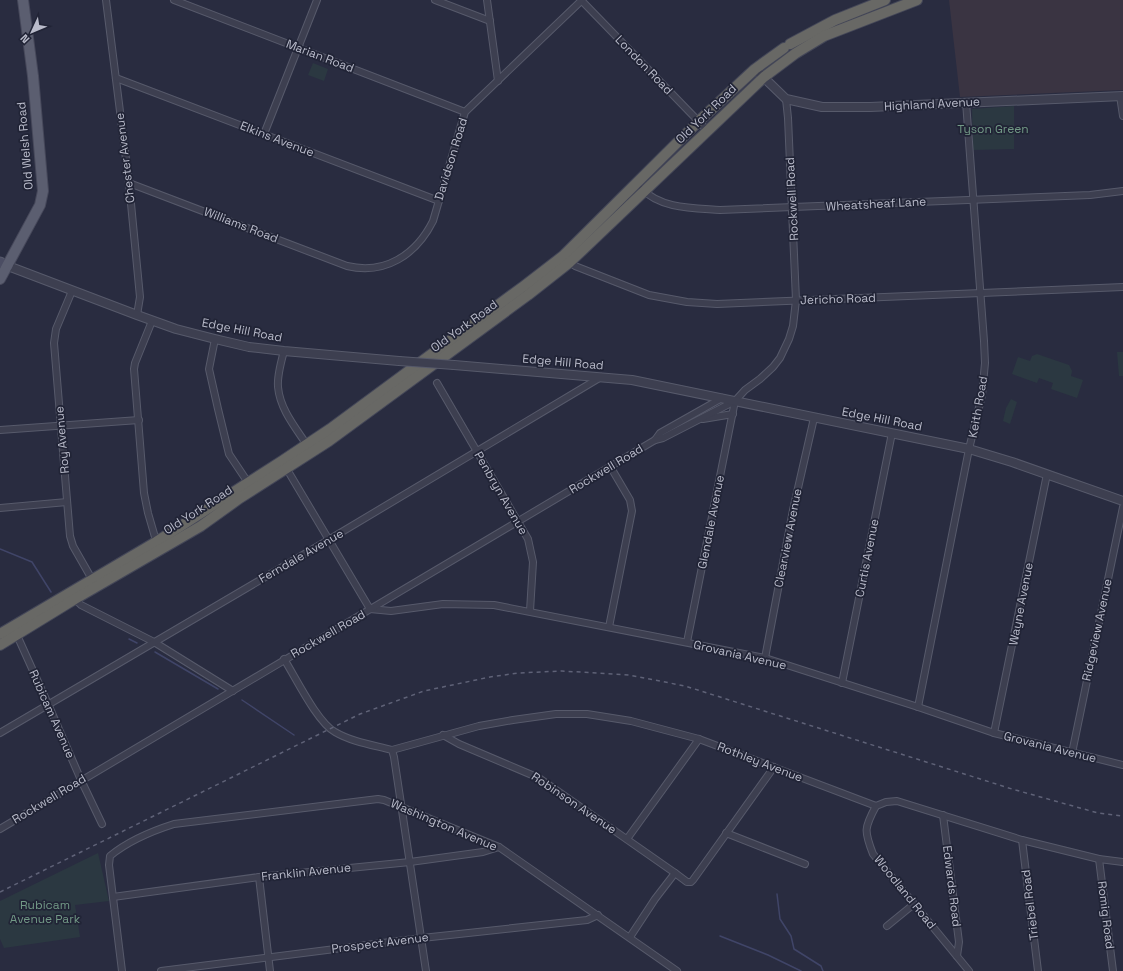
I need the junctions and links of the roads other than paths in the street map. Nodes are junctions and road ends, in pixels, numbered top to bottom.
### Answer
1 (24, 0) edge
2 (106, 0) edge
3 (174, 0) edge
4 (317, 0) edge
5 (435, 0) edge
6 (487, 0) edge
7 (581, 0) edge
8 (885, 0) edge
9 (917, 0) edge
10 (865, 4) edge
11 (490, 21) junction
12 (299, 48) junction
13 (755, 69) junction
14 (764, 77) junction
15 (116, 78) junction
16 (498, 81) junction
17 (1122, 96) edge
18 (786, 100) junction
19 (966, 102) junction
20 (465, 112) junction
21 (1123, 116) edge
22 (699, 121) junction
23 (708, 130) junction
24 (264, 134) junction
25 (129, 183) junction
26 (636, 183) junction
27 (644, 191) junction
28 (1123, 191) edge
29 (973, 200) junction
30 (439, 201) junction
31 (792, 207) junction
32 (566, 259) junction
33 (4, 264) edge
34 (354, 267) joint
35 (0, 279) edge
36 (1123, 287) edge
37 (72, 290) junction
38 (980, 293) junction
39 (796, 300) junction
40 (137, 316) junction
41 (152, 321) junction
42 (215, 339) junction
43 (284, 351) junction
44 (601, 377) junction
45 (437, 383) dead end
46 (722, 398) junction
47 (735, 401) junction
48 (733, 414) junction
49 (814, 418) junction
50 (139, 420) junction
51 (696, 421) junction
52 (60, 425) junction
53 (0, 430) edge
54 (892, 432) junction
55 (655, 440) junction
56 (307, 445) junction
57 (969, 449) junction
58 (476, 451) junction
59 (285, 465) junction
60 (610, 466) junction
61 (1047, 474) junction
62 (250, 487) junction
63 (1123, 500) edge
64 (67, 502) junction
65 (1123, 507) edge
66 (0, 508) edge
67 (517, 522) junction
68 (330, 539) junction
69 (157, 547) junction
70 (94, 583) junction
71 (75, 599) junction
72 (370, 609) junction
73 (530, 611) junction
74 (609, 627) junction
75 (14, 631) junction
76 (0, 634) edge
77 (154, 642) junction
78 (687, 642) junction
79 (0, 645) edge
80 (765, 658) junction
81 (284, 659) junction
82 (842, 683) junction
83 (233, 691) junction
84 (48, 704) junction
85 (918, 707) junction
86 (0, 733) edge
87 (994, 733) junction
88 (444, 735) junction
89 (699, 739) junction
90 (392, 750) junction
91 (1072, 753) junction
92 (1123, 765) edge
93 (774, 767) junction
94 (80, 780) junction
95 (876, 806) junction
96 (402, 807) junction
97 (943, 815) junction
98 (102, 824) dead end
99 (0, 829) edge
100 (726, 833) junction
101 (627, 839) junction
102 (1022, 840) junction
103 (499, 847) junction
104 (1099, 859) junction
105 (410, 862) junction
106 (1123, 862) edge
107 (805, 864) dead end
108 (675, 873) junction
109 (259, 877) junction
110 (113, 897) junction
111 (914, 904) junction
112 (598, 915) junction
113 (887, 926) dead end
114 (630, 937) junction
115 (422, 938) junction
116 (957, 956) junction
117 (269, 957) junction
118 (122, 971) edge
119 (162, 971) edge
120 (270, 971) edge
121 (426, 971) edge
122 (678, 971) edge
123 (969, 971) edge
124 (1038, 971) edge
125 (1113, 971) edge

1 - 33 main road, Old Welsh Road
2 - 15 street, Chester Avenue
3 - 12 street, Marian Road
4 - 12 street
5 - 11 street
6 - 11 street
7 - 16 street, Davidson Road
7 - 22 street, London Road
8 - 10 highway, Old York Road
9 - 14 highway, Old York Road
10 - 13 highway, Old York Road
11 - 16 street
12 - 20 street, Marian Road
12 - 24 street
13 - 14 street
13 - 22 highway, Old York Road
14 - 18 street
14 - 23 highway, Old York Road
15 - 24 street, Elkins Avenue
15 - 25 street, Chester Avenue
16 - 20 street, Davidson Road
17 - 19 street, Highland Avenue
17 - 21 street
18 - 19 street, Highland Avenue
18 - 31 street, Rockwell Road
19 - 29 street, Keith Road
20 - 30 street, Davidson Road
22 - 23 street, London Road
22 - 26 highway, Old York Road
23 - 27 highway, Old York Road
24 - 30 street, Elkins Avenue
25 - 34 street, Williams Road
25 - 40 street, Chester Avenue
26 - 27 street, Wheatsheaf Lane
26 - 32 highway, Old York Road
27 - 31 street, Wheatsheaf Lane
27 - 32 highway, Old York Road
28 - 29 street, Wheatsheaf Lane
29 - 31 street, Wheatsheaf Lane
29 - 38 street, Keith Road
30 - 34 street, Davidson Road
31 - 39 street, Rockwell Road
32 - 39 street, Jericho Road
32 - 56 highway, Old York Road
32 - 59 highway, Old York Road
33 - 35 main road, Old Welsh Road
33 - 37 street, Edge Hill Road
36 - 38 street, Jericho Road
37 - 40 street, Edge Hill Road
37 - 52 street, Roy Avenue
38 - 39 street, Jericho Road
38 - 57 street, Keith Road
39 - 47 street, Rockwell Road
40 - 41 street, Edge Hill Road
41 - 42 street, Edge Hill Road
41 - 50 street
42 - 43 street, Edge Hill Road
42 - 62 street
43 - 44 street, Edge Hill Road, bridge
43 - 56 street
44 - 46 street, Edge Hill Road
44 - 58 street, Ferndale Avenue
45 - 58 street, Penbryn Avenue
46 - 47 street, Edge Hill Road
46 - 55 street, Rockwell Road
47 - 48 street, Glendale Avenue
47 - 49 street, Edge Hill Road
47 - 51 street, Rockwell Road
48 - 51 street, Rockwell Road
48 - 78 street, Glendale Avenue
49 - 54 street, Edge Hill Road
49 - 80 street, Clearview Avenue
50 - 52 street
50 - 69 street
51 - 55 street, Rockwell Road
52 - 53 street
52 - 64 street, Roy Avenue
54 - 57 street, Edge Hill Road
54 - 82 street, Curtis Avenue
55 - 60 street, Rockwell Road
56 - 59 highway, Old York Road
57 - 61 street, Edge Hill Road
57 - 85 street, Keith Road
58 - 67 street, Penbryn Avenue
58 - 68 street, Ferndale Avenue
59 - 62 highway, Old York Road
59 - 68 street
60 - 67 street, Rockwell Road
60 - 74 street
61 - 63 street, Edge Hill Road
61 - 87 street, Wayne Avenue
62 - 69 highway, Old York Road
64 - 66 street
64 - 70 street, Roy Avenue
65 - 91 street, Ridgeview Avenue
67 - 72 street, Rockwell Road
67 - 73 street, Penbryn Avenue
68 - 72 street
68 - 77 street, Ferndale Avenue
69 - 70 highway, Old York Road
70 - 71 highway, Old York Road
70 - 75 highway, Old York Road
71 - 75 highway, Old York Road
71 - 77 street
72 - 73 street, Grovania Avenue
72 - 81 street, Rockwell Road
73 - 74 street, Grovania Avenue
74 - 78 street, Grovania Avenue
75 - 76 highway, Old York Road
75 - 79 highway, Old York Road
75 - 84 street, Rubicam Avenue
77 - 83 street
77 - 84 street, Ferndale Avenue
78 - 80 street, Grovania Avenue
80 - 82 street, Grovania Avenue
81 - 83 street, Rockwell Road
81 - 90 street
82 - 85 street, Grovania Avenue
83 - 94 street, Rockwell Road
84 - 86 street, Ferndale Avenue
84 - 94 street, Rubicam Avenue
85 - 87 street, Grovania Avenue
87 - 91 street, Grovania Avenue
88 - 89 street, Rothley Avenue
88 - 90 street, Rothley Avenue
88 - 101 street, Robinson Avenue
89 - 93 street, Rothley Avenue
89 - 101 street
90 - 96 street
91 - 92 street, Grovania Avenue
93 - 95 street, Rothley Avenue
93 - 100 street
94 - 98 street, Rubicam Avenue
94 - 99 street, Rockwell Road
95 - 97 street
95 - 111 street, Woodland Road
96 - 103 street, Washington Avenue
96 - 105 street
96 - 110 street, Washington Avenue
97 - 102 street
97 - 116 street, Edwards Road
100 - 107 street
100 - 108 street
101 - 108 street, Robinson Avenue
102 - 104 street
102 - 124 street, Triebel Road
103 - 105 street, Franklin Avenue
103 - 112 street, Washington Avenue
104 - 106 street
104 - 125 street, Romig Road
105 - 109 street, Franklin Avenue
105 - 115 street
108 - 114 street
109 - 110 street, Franklin Avenue
109 - 117 street
110 - 118 street
111 - 113 street
111 - 116 street, Woodland Road
112 - 114 street, Washington Avenue
112 - 115 street, Prospect Avenue
114 - 122 street, Washington Avenue
115 - 117 street, Prospect Avenue
115 - 121 street
116 - 123 street, Woodland Road
117 - 119 street, Prospect Avenue
117 - 120 street

